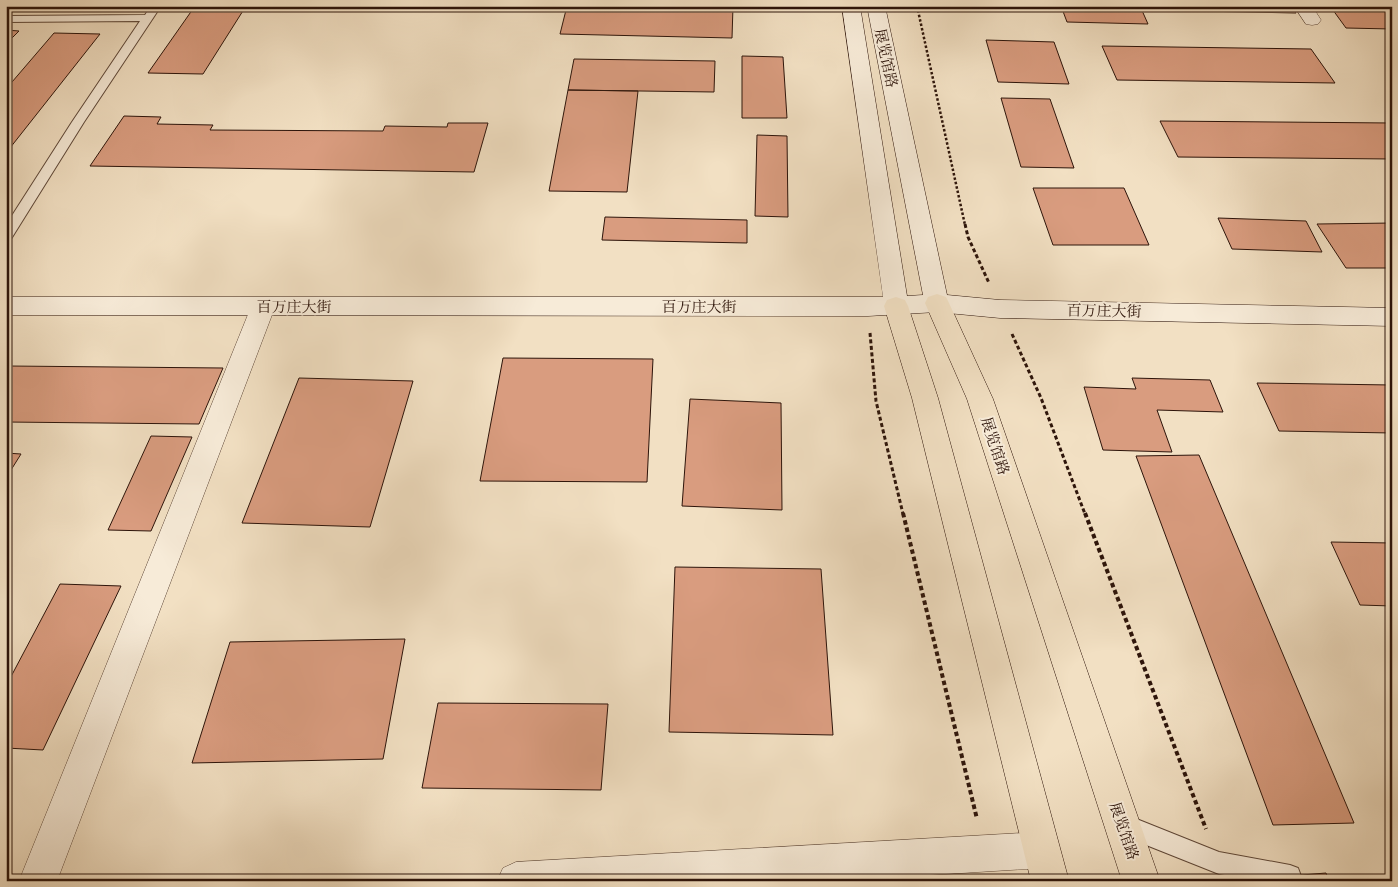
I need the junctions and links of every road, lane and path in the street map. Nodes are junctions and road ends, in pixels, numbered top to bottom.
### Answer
1 (156, 6) edge
2 (851, 6) edge
3 (876, 6) edge
4 (918, 6) edge
5 (147, 18) junction
6 (6, 20) edge
7 (6, 236) edge
8 (937, 303) junction
9 (6, 306) edge
10 (263, 306) junction
11 (882, 306) junction
12 (1000, 309) junction
13 (1392, 317) edge
14 (1121, 824) junction
15 (986, 853) junction
16 (1218, 863) junction
17 (1046, 866) edge
18 (1290, 876) dead end
19 (38, 881) edge
20 (516, 881) edge
21 (1141, 881) edge

1 - 5 lane
2 - 11 main road, 展览馆路
3 - 8 main road, 展览馆路
4 - 12 path
5 - 6 lane
5 - 7 lane
8 - 11 main road, 百万庄大街
8 - 12 main road, 百万庄大街
8 - 14 main road, 展览馆路
9 - 10 main road, 百万庄大街
10 - 11 main road, 百万庄大街
10 - 19 main road
11 - 15 path
11 - 17 main road, 展览馆路
12 - 13 main road, 百万庄大街
12 - 16 path
14 - 16 lane
14 - 21 main road, 展览馆路
15 - 17 main road
15 - 20 main road
16 - 18 lane

